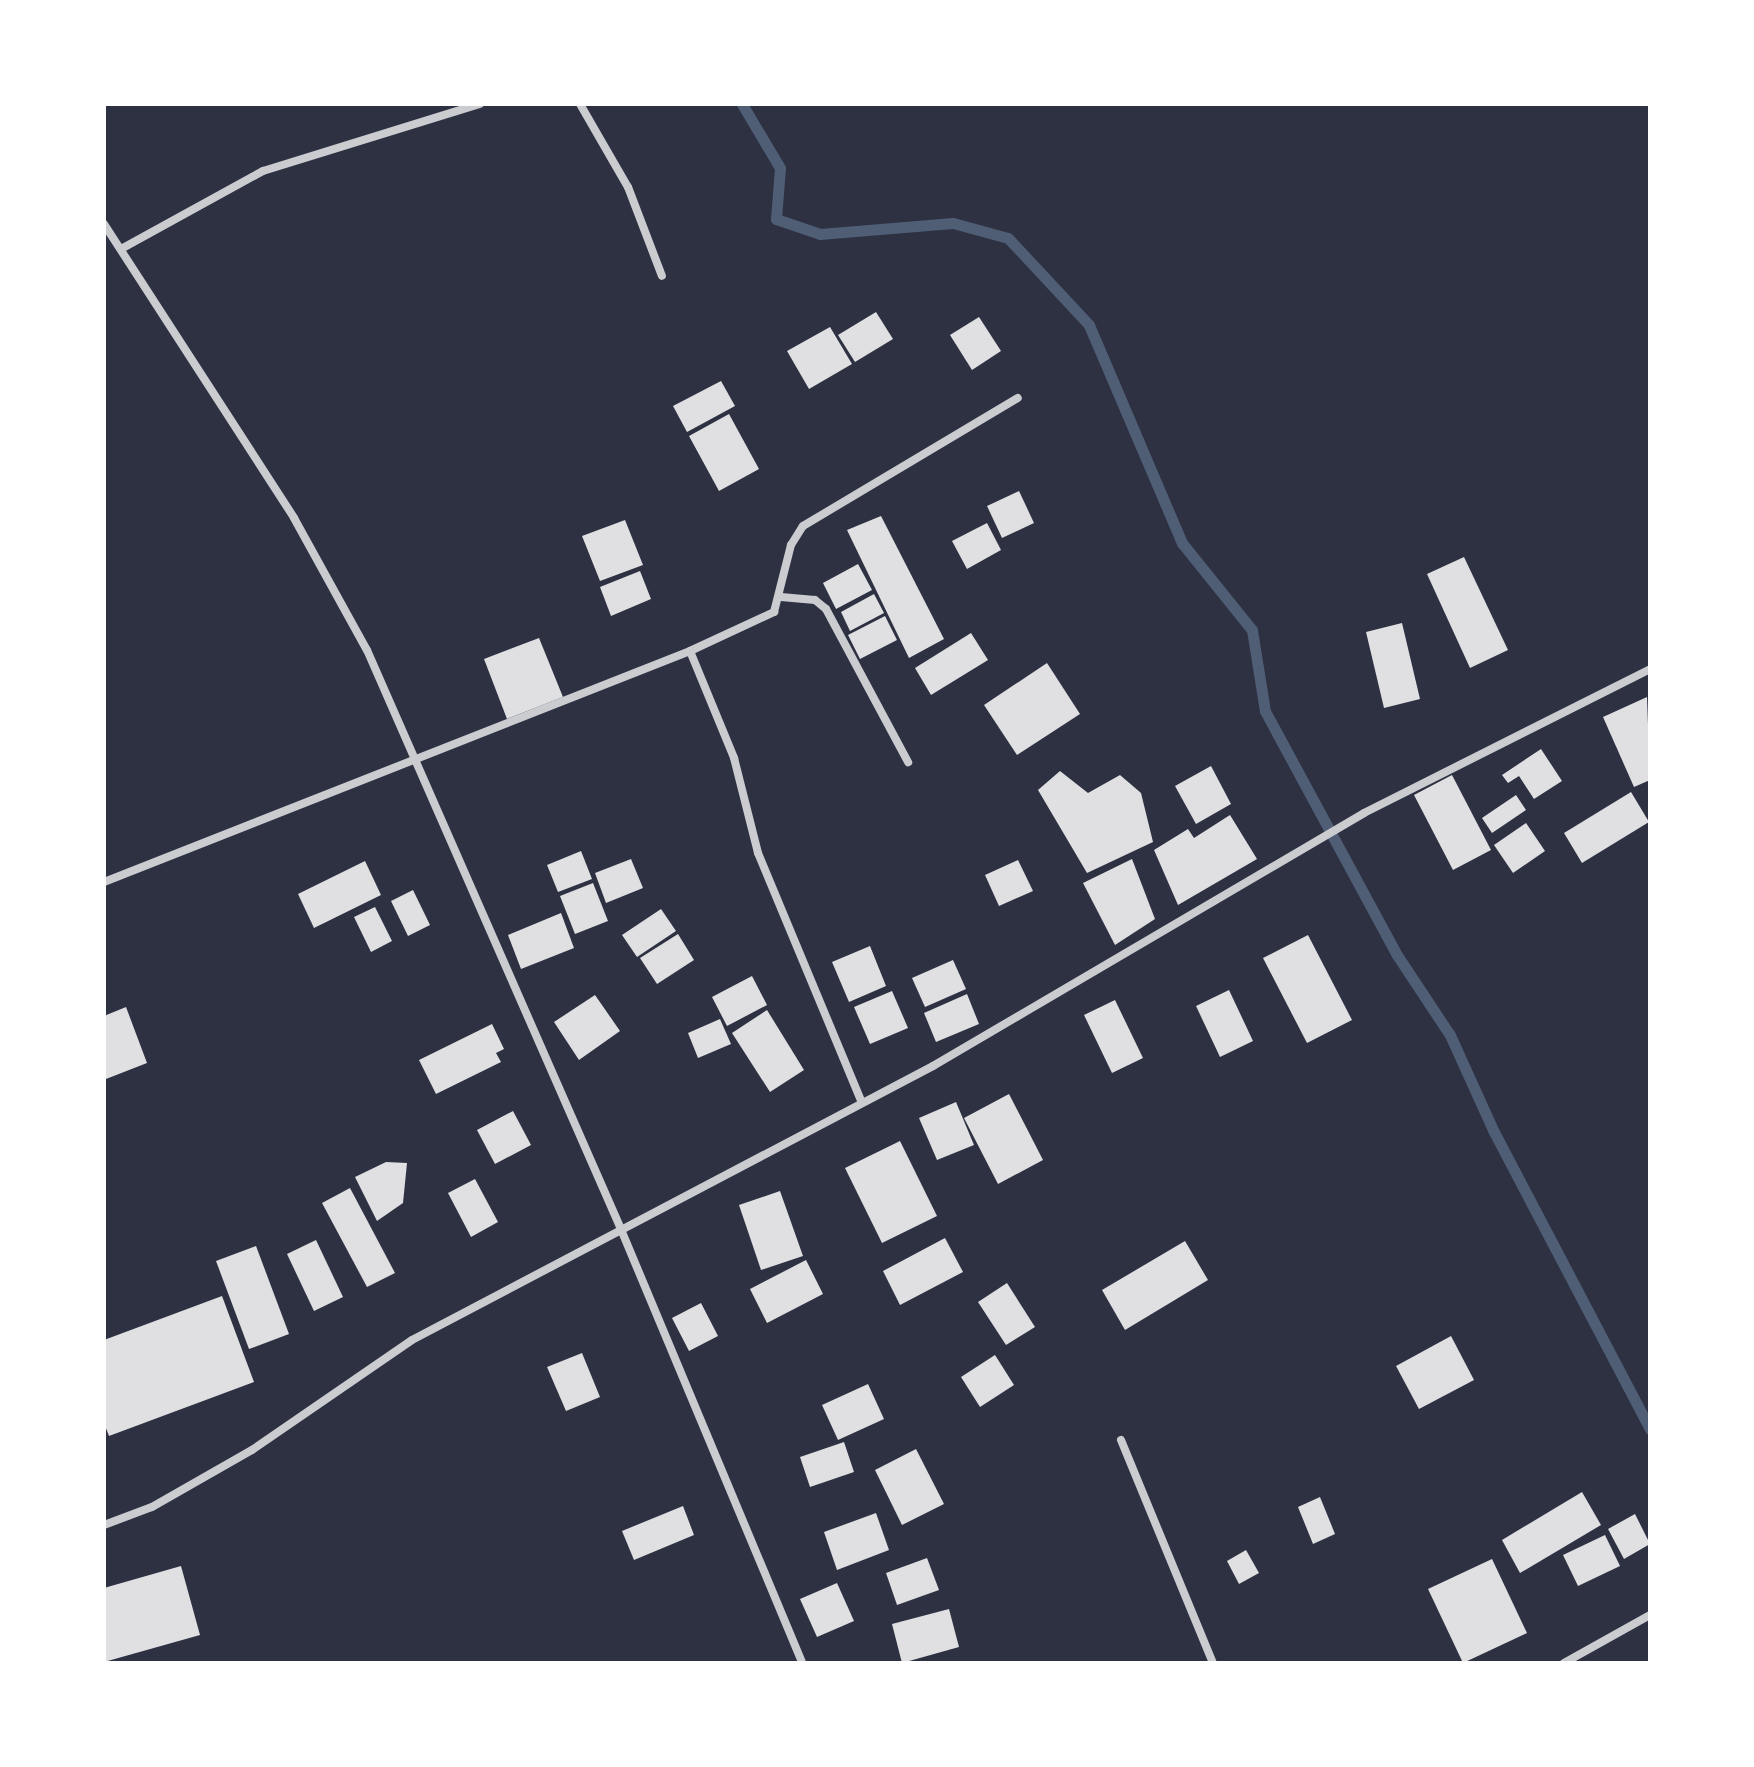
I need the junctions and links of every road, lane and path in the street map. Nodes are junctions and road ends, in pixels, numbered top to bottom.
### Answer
1 (480, 104) edge
2 (580, 104) edge
3 (104, 224) edge
4 (121, 249) junction
5 (662, 276) dead end
6 (1018, 398) dead end
7 (781, 597) junction
8 (690, 651) junction
9 (1650, 669) edge
10 (418, 758) junction
11 (908, 762) dead end
12 (104, 882) edge
13 (861, 1101) junction
14 (620, 1227) junction
15 (1121, 1440) dead end
16 (104, 1525) edge
17 (1650, 1615) edge
18 (802, 1663) edge
19 (1213, 1663) edge
20 (1564, 1663) edge

1 - 4 street
2 - 5 street
3 - 4 street
4 - 10 street
6 - 7 street
7 - 8 street
7 - 11 street
8 - 10 street
8 - 13 street
9 - 13 street
10 - 12 street
10 - 14 street
13 - 14 street
14 - 16 street
14 - 18 street
15 - 19 street
17 - 20 street

